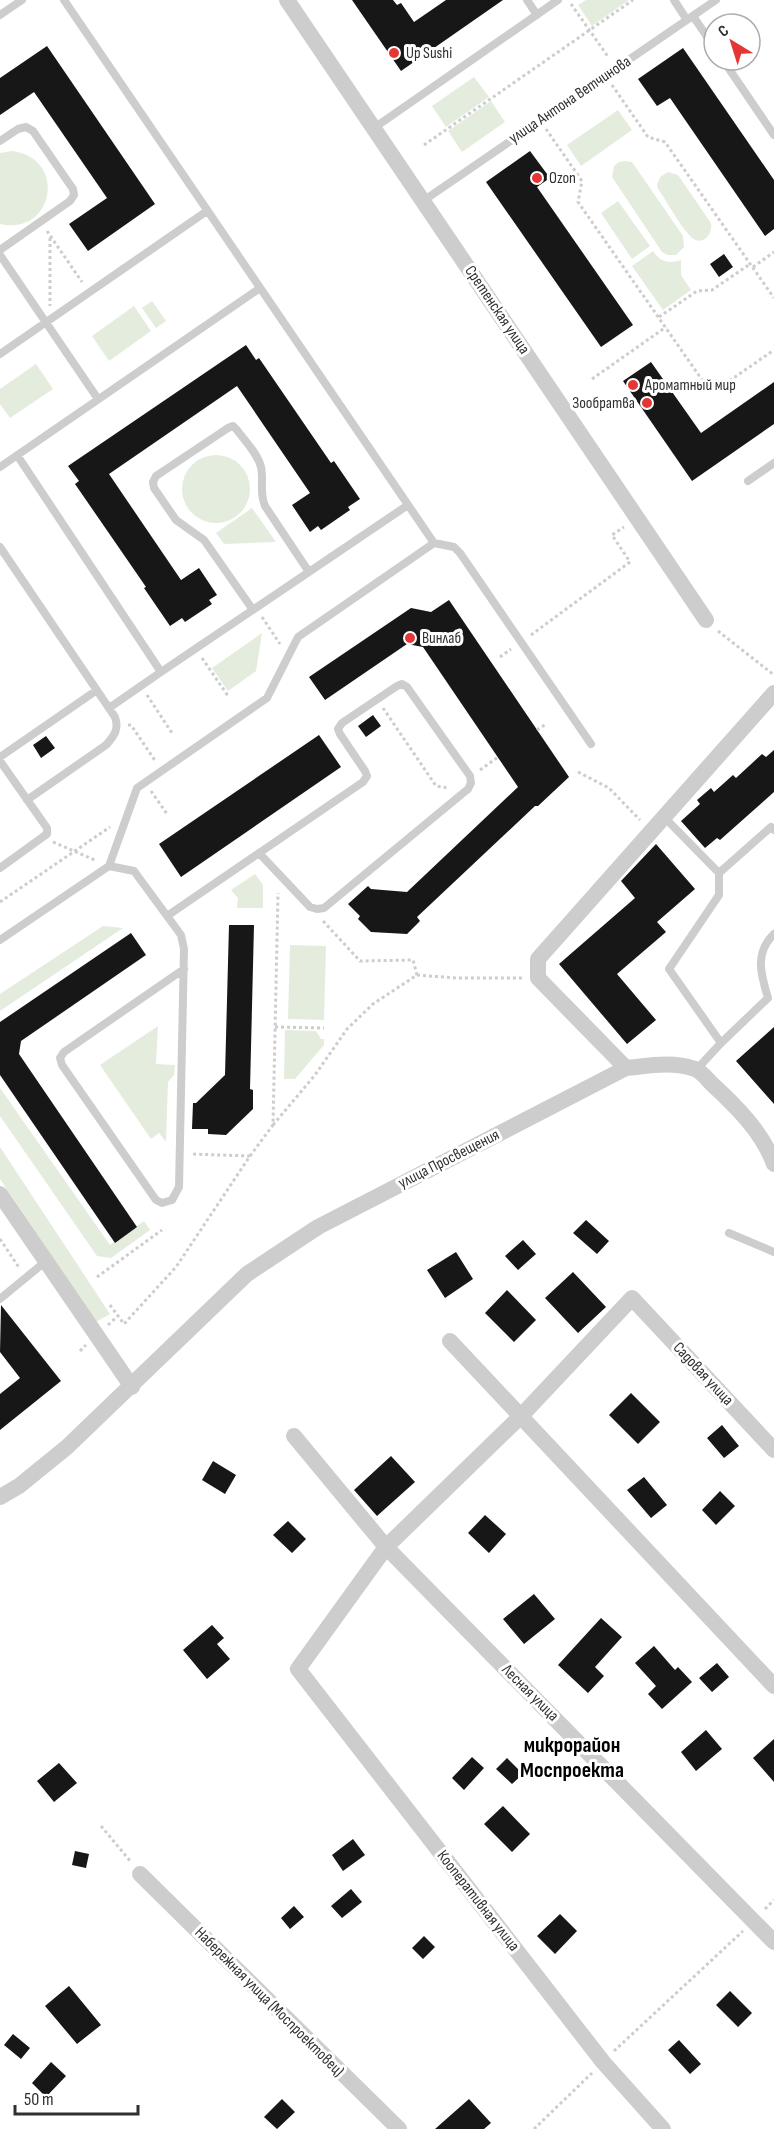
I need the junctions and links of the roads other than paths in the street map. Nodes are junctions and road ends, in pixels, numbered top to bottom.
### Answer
1 (21, 0) edge
2 (64, 0) edge
3 (287, 0) edge
4 (527, 0) edge
5 (558, 0) edge
6 (674, 0) edge
7 (716, 0) edge
8 (0, 15) edge
9 (537, 15) junction
10 (690, 18) junction
11 (702, 32) edge
12 (731, 72) edge
13 (374, 128) junction
14 (774, 135) edge
15 (0, 141) edge
16 (423, 201) junction
17 (207, 211) junction
18 (0, 250) edge
19 (0, 255) edge
20 (260, 288) junction
21 (46, 322) junction
22 (0, 354) edge
23 (98, 399) junction
24 (17, 455) junction
25 (774, 463) edge
26 (0, 467) edge
27 (748, 481) dead end
28 (408, 505) junction
29 (434, 543) junction
30 (0, 547) edge
31 (309, 572) junction
32 (254, 609) junction
33 (705, 620) road end
34 (161, 672) junction
35 (97, 690) junction
36 (774, 693) edge
37 (109, 708) junction
38 (591, 744) dead end
39 (0, 759) edge
40 (27, 800) junction
41 (663, 817) junction
42 (774, 830) edge
43 (259, 853) junction
44 (109, 866) junction
45 (0, 868) edge
46 (720, 873) junction
47 (167, 916) junction
48 (774, 934) edge
49 (0, 940) edge
50 (184, 969) junction
51 (771, 1002) edge
52 (721, 1043) junction
53 (626, 1068) junction
54 (696, 1069) junction
55 (774, 1164) edge
56 (0, 1194) edge
57 (729, 1233) dead end
58 (774, 1252) edge
59 (46, 1261) junction
60 (0, 1299) edge
61 (450, 1341) dead end
62 (132, 1387) junction
63 (521, 1416) junction
64 (294, 1436) dead end
65 (774, 1450) edge
66 (0, 1497) edge
67 (386, 1547) junction
68 (774, 1686) edge
69 (140, 1874) road end
70 (774, 1942) edge
71 (399, 2129) edge
72 (663, 2129) edge

1 - 8 lane
2 - 17 lane
3 - 13 street, Сретенская улица
4 - 9 lane
5 - 9 lane
6 - 10 lane
7 - 10 lane, улица Антона Ветчинова
9 - 13 lane
10 - 11 lane
10 - 16 lane, улица Антона Ветчинова
12 - 14 lane
13 - 16 street, Сретенская улица
15 - 18 lane
16 - 33 street, Сретенская улица
17 - 20 lane
17 - 21 lane
19 - 21 lane
20 - 23 lane
20 - 28 lane
21 - 22 lane
21 - 23 lane
23 - 24 lane
24 - 26 lane
24 - 34 lane
25 - 27 lane
28 - 29 lane
28 - 31 lane
29 - 38 lane
29 - 44 lane
30 - 35 lane
31 - 32 lane
31 - 32 lane
32 - 34 lane
34 - 37 lane
35 - 37 lane
35 - 39 lane
36 - 41 street
37 - 40 lane
39 - 40 lane
40 - 45 lane
41 - 46 lane
41 - 53 street
42 - 46 lane
43 - 43 lane
43 - 47 lane
44 - 47 lane
44 - 49 lane
46 - 52 lane
47 - 50 lane
48 - 51 lane
50 - 50 lane
51 - 52 lane
52 - 54 lane
53 - 54 street, улица Просвещения
53 - 62 street, улица Просвещения
54 - 55 street
56 - 59 street
57 - 58 lane
59 - 60 lane
59 - 62 street
61 - 63 street
62 - 66 street, улица Просвещения
63 - 65 street, Садовая улица
63 - 67 street
63 - 68 street
64 - 67 street, Лесная улица
67 - 70 street, Лесная улица
67 - 72 street, Кооперативная улица
69 - 71 street, Набережная улица (Моспроектовец)

